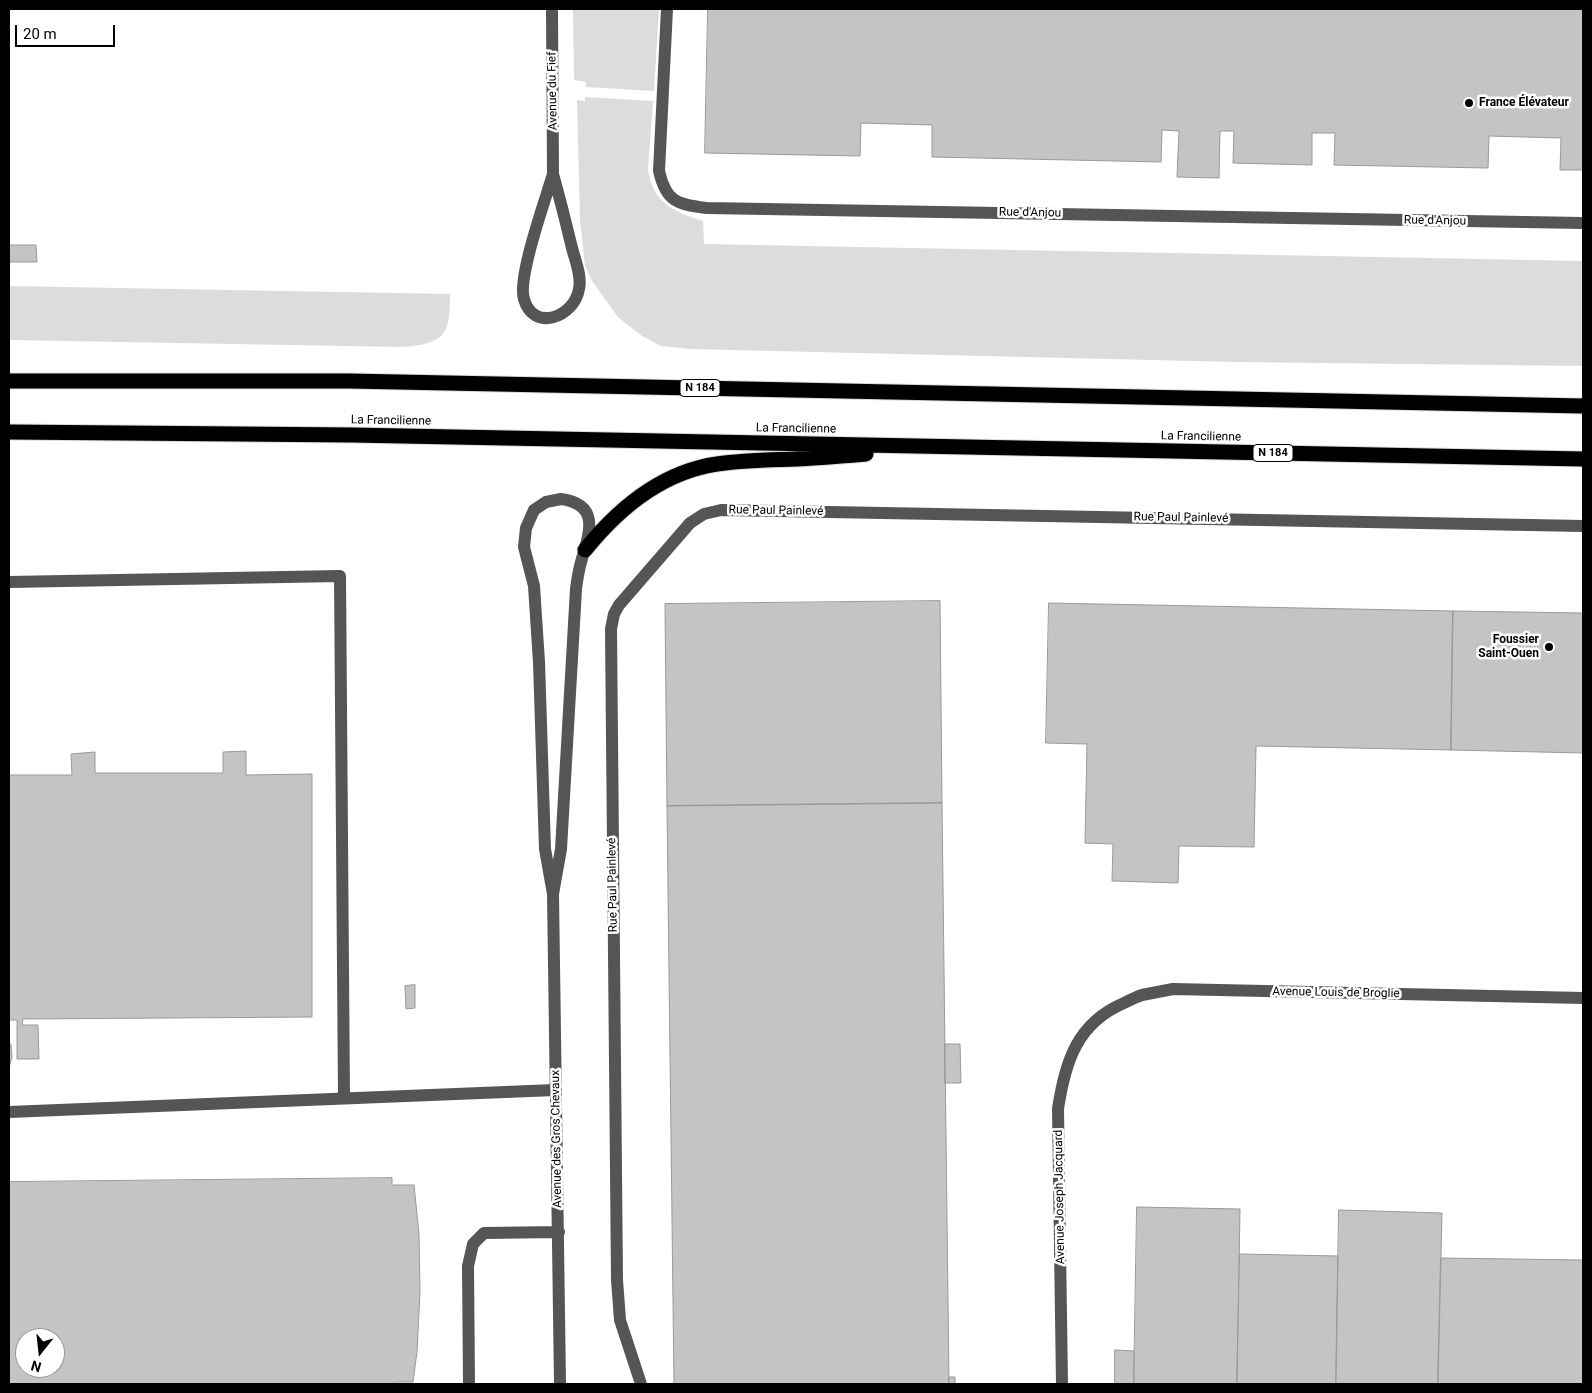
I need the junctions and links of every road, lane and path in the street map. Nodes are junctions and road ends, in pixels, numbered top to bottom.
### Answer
1 (552, 9) edge
2 (667, 9) edge
3 (554, 174) junction
4 (1583, 223) edge
5 (9, 381) edge
6 (1583, 406) edge
7 (9, 432) edge
8 (963, 447) junction
9 (1583, 459) edge
10 (1583, 526) edge
11 (585, 550) junction
12 (9, 582) edge
13 (553, 894) junction
14 (1583, 998) edge
15 (1096, 1019) joint
16 (555, 1090) junction
17 (344, 1098) junction
18 (9, 1112) edge
19 (559, 1232) junction
20 (469, 1384) edge
21 (560, 1384) edge
22 (642, 1384) edge
23 (1062, 1384) edge

1 - 3 street, Avenue du Fief
2 - 4 street, Rue d'Anjou
3 - 3 street
5 - 6 highway, N 184
7 - 8 highway, La Francilienne / N 184
8 - 9 highway, La Francilienne / N 184
8 - 11 highway
10 - 22 street, Rue Paul Painlevé
11 - 13 street
11 - 13 street
12 - 17 street
13 - 16 street, Avenue des Gros Chevaux
14 - 15 street, Avenue Louis de Broglie
15 - 23 street, Avenue Joseph Jacquard
16 - 17 street
16 - 19 street, Avenue des Gros Chevaux
17 - 18 street
19 - 20 street
19 - 21 street, Avenue des Gros Chevaux

